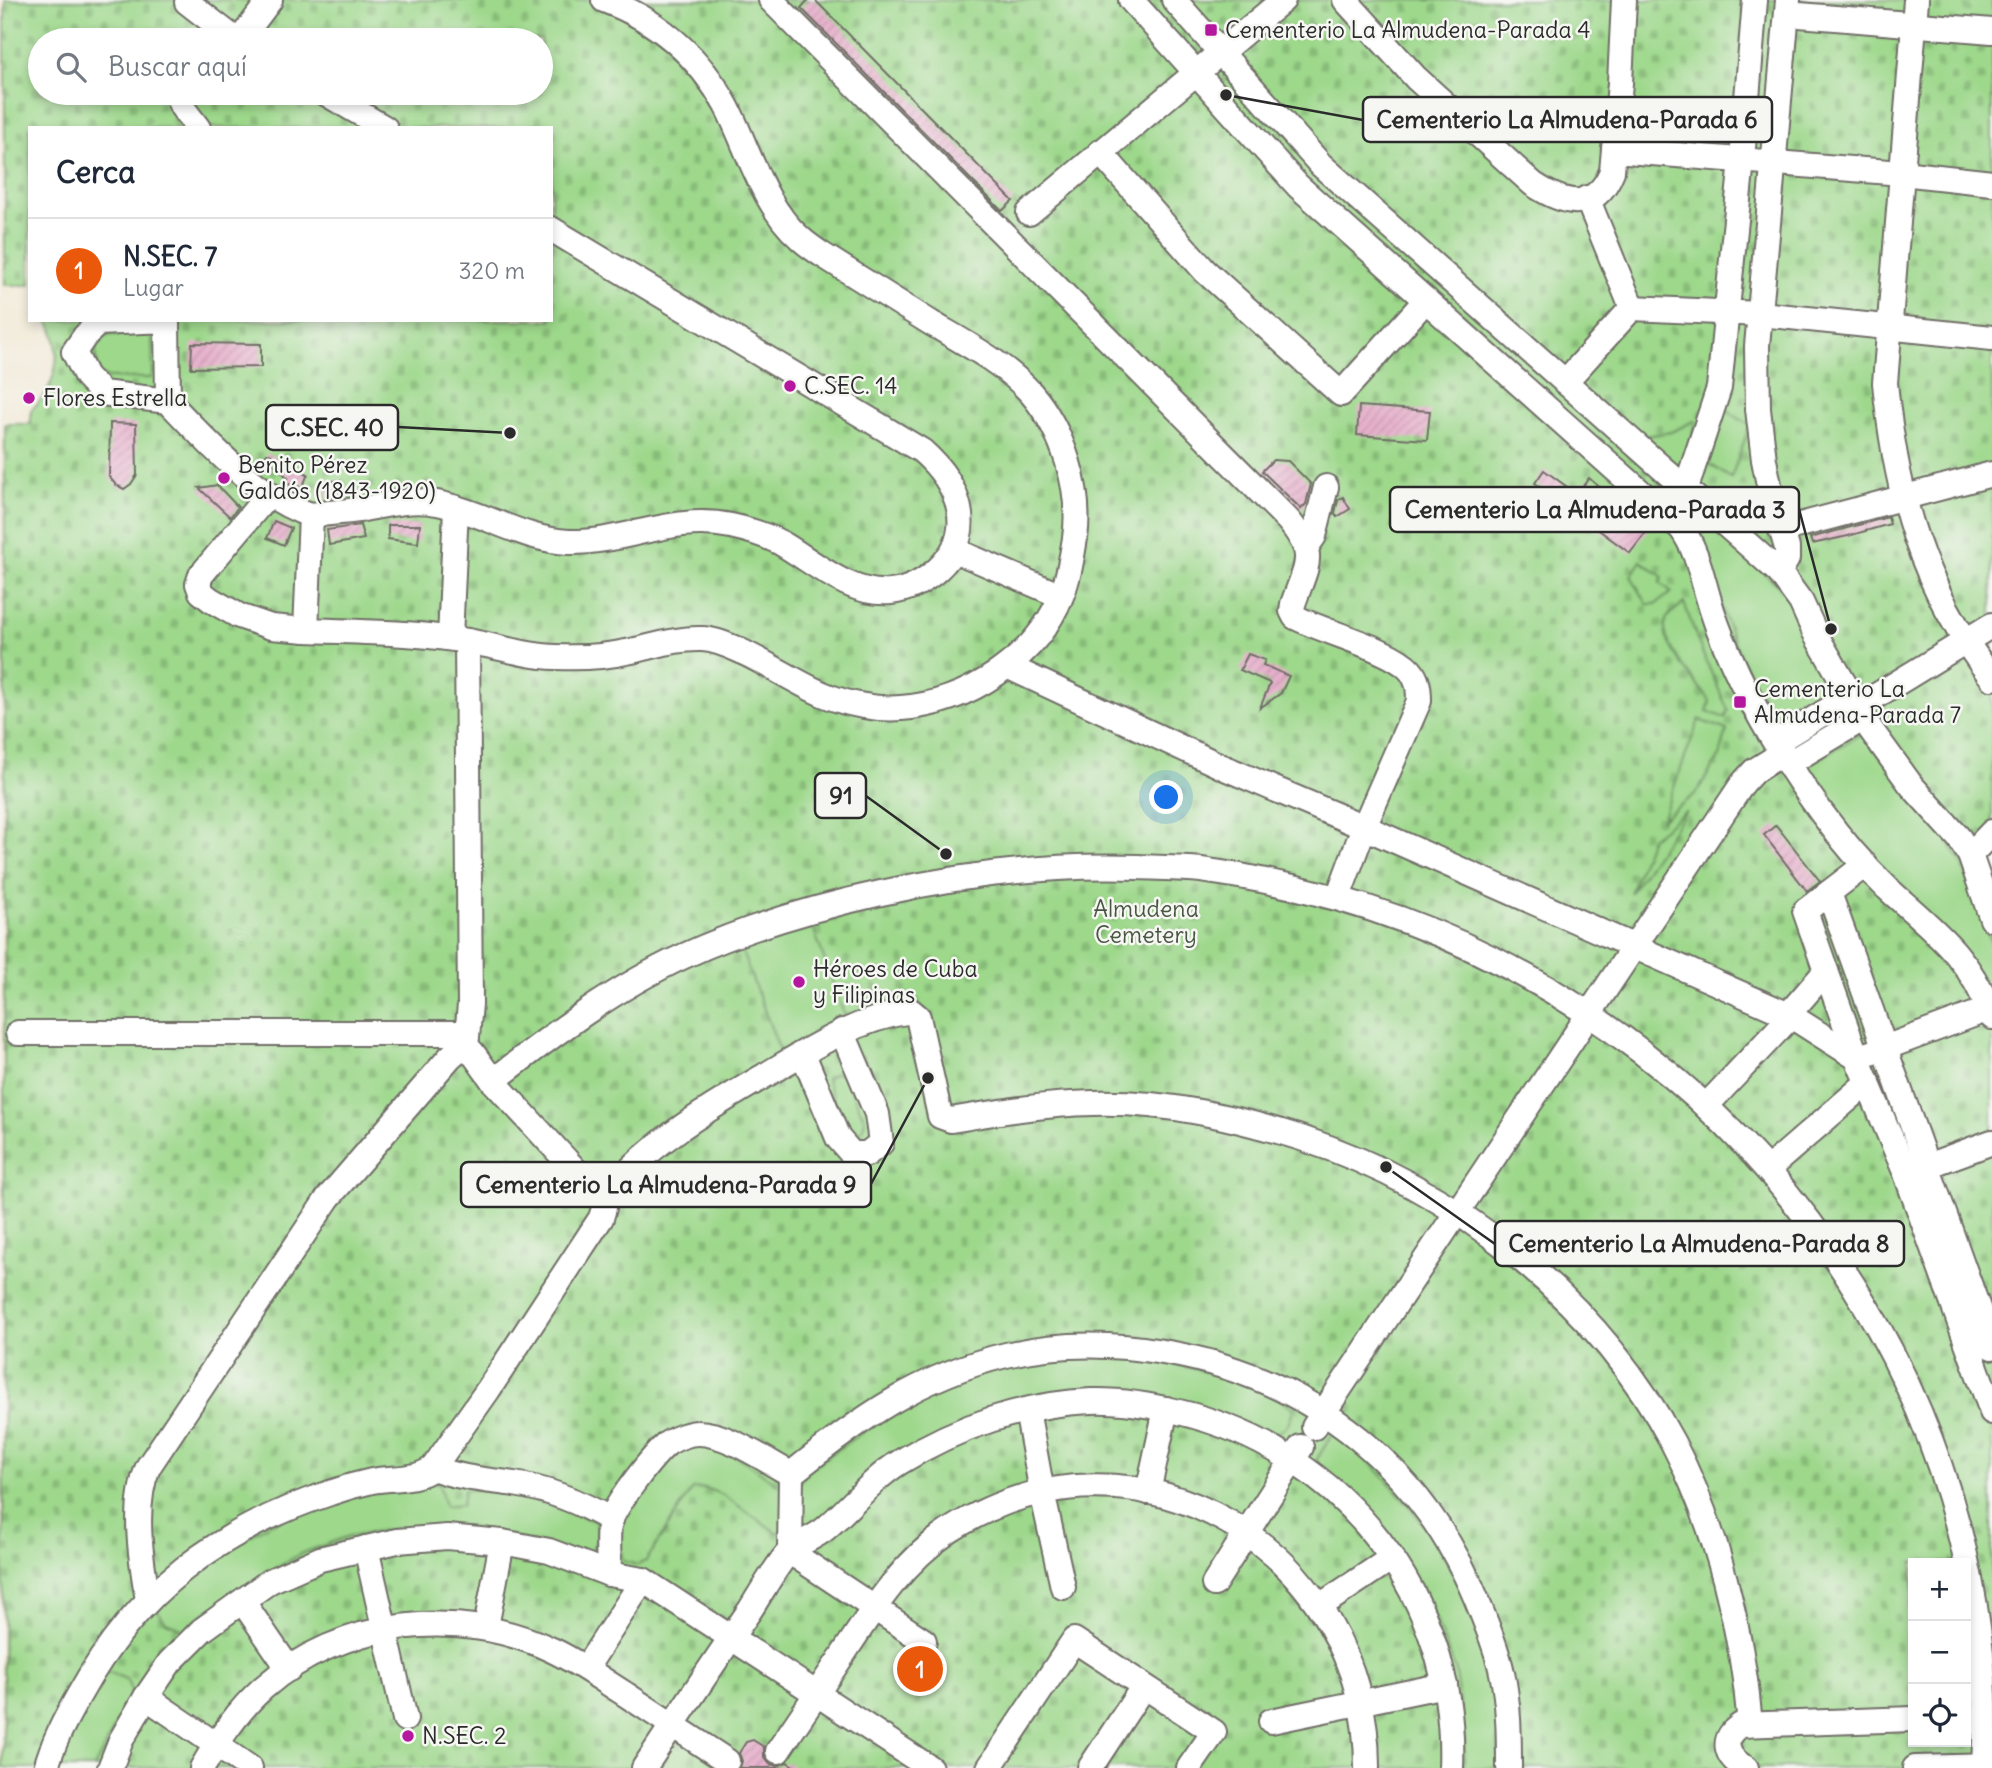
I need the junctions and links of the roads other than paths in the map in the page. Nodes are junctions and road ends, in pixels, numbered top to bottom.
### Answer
1 (270, 0) edge
2 (771, 0) edge
3 (1131, 0) edge
4 (1174, 0) edge
5 (1283, 0) edge
6 (1345, 0) edge
7 (1624, 0) edge
8 (1755, 0) edge
9 (187, 2) dead end
10 (619, 2) edge
11 (1788, 7) edge
12 (1915, 11) edge
13 (222, 28) edge
14 (248, 28) edge
15 (1992, 31) edge
16 (1221, 51) junction
17 (1195, 72) junction
18 (180, 105) edge
19 (346, 105) edge
20 (196, 126) edge
21 (382, 126) edge
22 (1614, 150) junction
23 (1100, 152) junction
24 (1742, 160) junction
25 (1773, 164) junction
26 (1902, 173) junction
27 (1992, 183) edge
28 (1587, 198) junction
29 (1029, 213) dead end
30 (553, 230) edge
31 (1426, 300) junction
32 (1632, 308) junction
33 (1727, 312) junction
34 (1760, 314) junction
35 (121, 322) edge
36 (167, 322) edge
37 (1889, 326) junction
38 (1992, 338) edge
39 (1565, 382) junction
40 (168, 401) junction
41 (1992, 474) edge
42 (1326, 486) dead end
43 (1686, 488) junction
44 (268, 495) junction
45 (1902, 497) junction
46 (456, 508) junction
47 (312, 515) junction
48 (1781, 530) junction
49 (1307, 545) junction
50 (954, 550) junction
51 (1779, 572) junction
52 (1061, 596) junction
53 (1992, 625) edge
54 (306, 630) junction
55 (459, 639) junction
56 (1967, 640) junction
57 (1007, 666) junction
58 (1992, 678) edge
59 (1858, 707) junction
60 (1782, 753) junction
61 (1364, 827) junction
62 (1992, 832) edge
63 (1981, 861) edge
64 (1865, 865) junction
65 (1829, 893) junction
66 (1338, 897) junction
67 (1992, 919) edge
68 (1634, 947) junction
69 (1826, 971) junction
70 (1991, 1013) edge
71 (1589, 1014) junction
72 (1791, 1016) junction
73 (842, 1031) junction
74 (18, 1033) dead end
75 (467, 1041) junction
76 (1884, 1048) junction
77 (803, 1054) junction
78 (1857, 1058) junction
79 (493, 1081) junction
80 (1868, 1082) junction
81 (1706, 1106) junction
82 (1992, 1142) edge
83 (1768, 1169) junction
84 (1916, 1170) junction
85 (603, 1200) junction
86 (1457, 1212) junction
87 (1992, 1347) edge
88 (1166, 1409) junction
89 (1027, 1410) junction
90 (1992, 1412) edge
91 (1308, 1436) junction
92 (433, 1468) junction
93 (791, 1474) junction
94 (1042, 1492) junction
95 (1148, 1492) junction
96 (611, 1520) junction
97 (1247, 1532) junction
98 (502, 1542) junction
99 (366, 1548) junction
100 (790, 1552) junction
101 (1392, 1558) junction
102 (609, 1574) junction
103 (643, 1580) junction
104 (1214, 1584) dead end
105 (1063, 1587) dead end
106 (148, 1600) junction
107 (243, 1602) junction
108 (1320, 1606) junction
109 (873, 1608) junction
110 (486, 1628) junction
111 (383, 1629) junction
112 (732, 1637) junction
113 (924, 1641) dead end
114 (289, 1668) junction
115 (586, 1668) junction
116 (1445, 1685) junction
117 (1143, 1687) junction
118 (816, 1695) junction
119 (146, 1697) junction
120 (1362, 1702) junction
121 (1982, 1718) edge
122 (405, 1719) dead end
123 (1908, 1719) edge
124 (1271, 1721) dead end
125 (1750, 1724) junction
126 (672, 1725) junction
127 (215, 1746) junction
128 (778, 1751) dead end
129 (727, 1761) dead end
130 (1987, 1767) edge
131 (46, 1768) edge
132 (110, 1768) edge
133 (202, 1768) edge
134 (250, 1768) edge
135 (643, 1768) edge
136 (930, 1768) edge
137 (989, 1768) edge
138 (1090, 1768) edge
139 (1189, 1768) edge
140 (1367, 1768) edge
141 (1451, 1768) edge
142 (1509, 1768) edge
143 (1746, 1768) edge
144 (1915, 1768) edge

1 - 14 lane
2 - 49 lane
3 - 17 lane
4 - 16 lane
5 - 16 lane
6 - 28 lane
7 - 22 lane
8 - 24 lane
9 - 13 lane
10 - 52 lane
11 - 12 lane
11 - 25 lane
12 - 15 lane
12 - 26 lane
16 - 17 lane
16 - 39 lane
17 - 23 lane
17 - 31 lane
18 - 20 lane
19 - 21 lane
22 - 24 lane
22 - 28 lane
23 - 29 lane
23 - 31 lane
24 - 25 lane
24 - 33 lane
25 - 26 lane
25 - 34 lane
26 - 27 lane
26 - 37 lane
28 - 32 lane
30 - 50 lane
31 - 60 lane
32 - 33 lane
32 - 39 lane
33 - 34 lane
33 - 43 lane
34 - 37 lane
34 - 48 lane
35 - 40 lane
36 - 40 lane
37 - 38 lane
37 - 45 lane
39 - 43 lane
40 - 44 lane
41 - 45 lane
42 - 49 lane
43 - 51 lane
44 - 47 lane
44 - 54 lane
45 - 48 lane
45 - 56 lane
46 - 47 lane
46 - 50 lane
46 - 55 lane
47 - 54 lane
48 - 51 lane
49 - 61 lane
50 - 52 lane
51 - 59 lane
52 - 57 lane
53 - 56 lane
54 - 55 lane
55 - 57 lane
55 - 75 lane
56 - 58 lane
56 - 59 lane
57 - 61 lane
59 - 60 lane
59 - 63 lane
60 - 64 lane
60 - 68 lane
61 - 66 lane
61 - 68 lane
62 - 63 lane
63 - 67 lane
64 - 65 lane
64 - 70 lane
65 - 69 lane
65 - 76 lane
66 - 71 lane
66 - 79 lane
68 - 71 lane
68 - 72 lane
69 - 72 lane
69 - 78 lane
70 - 76 lane
71 - 81 lane
71 - 86 lane
72 - 78 lane
72 - 81 lane
73 - 77 lane
73 - 77 lane
73 - 86 lane
74 - 75 lane
75 - 79 lane
75 - 106 lane
76 - 78 lane
76 - 84 lane
77 - 85 lane
78 - 80 lane
79 - 85 lane
80 - 83 lane
80 - 84 lane
81 - 83 lane
82 - 84 lane
83 - 121 lane
84 - 87 lane
84 - 90 lane
85 - 92 lane
86 - 91 lane
86 - 125 lane
88 - 89 lane
88 - 91 lane
88 - 95 lane
89 - 94 lane
89 - 100 lane
91 - 93 lane
91 - 97 lane
91 - 101 lane
91 - 142 lane
92 - 96 lane
92 - 106 lane
93 - 96 lane
93 - 100 lane
94 - 95 lane
94 - 105 lane
94 - 109 lane
95 - 97 lane
96 - 102 lane
97 - 104 lane
97 - 108 lane
98 - 99 lane
98 - 102 lane
98 - 110 lane
99 - 107 lane
99 - 111 lane
100 - 109 lane
100 - 112 lane
101 - 108 lane
101 - 116 lane
102 - 103 lane
103 - 112 lane
103 - 115 lane
106 - 131 lane
107 - 114 lane
107 - 119 lane
108 - 120 lane
109 - 113 lane
109 - 118 lane
110 - 111 lane
110 - 115 lane
111 - 114 lane
111 - 122 lane
112 - 118 lane
112 - 126 lane
114 - 127 lane
115 - 126 lane
116 - 120 lane
116 - 141 lane
117 - 137 lane
117 - 138 lane
117 - 139 lane
118 - 128 lane
118 - 136 lane
119 - 127 lane
119 - 132 lane
120 - 124 lane
120 - 140 lane
121 - 130 lane
123 - 125 lane
125 - 143 lane
126 - 129 lane
126 - 135 lane
127 - 133 lane
127 - 134 lane
130 - 144 lane

